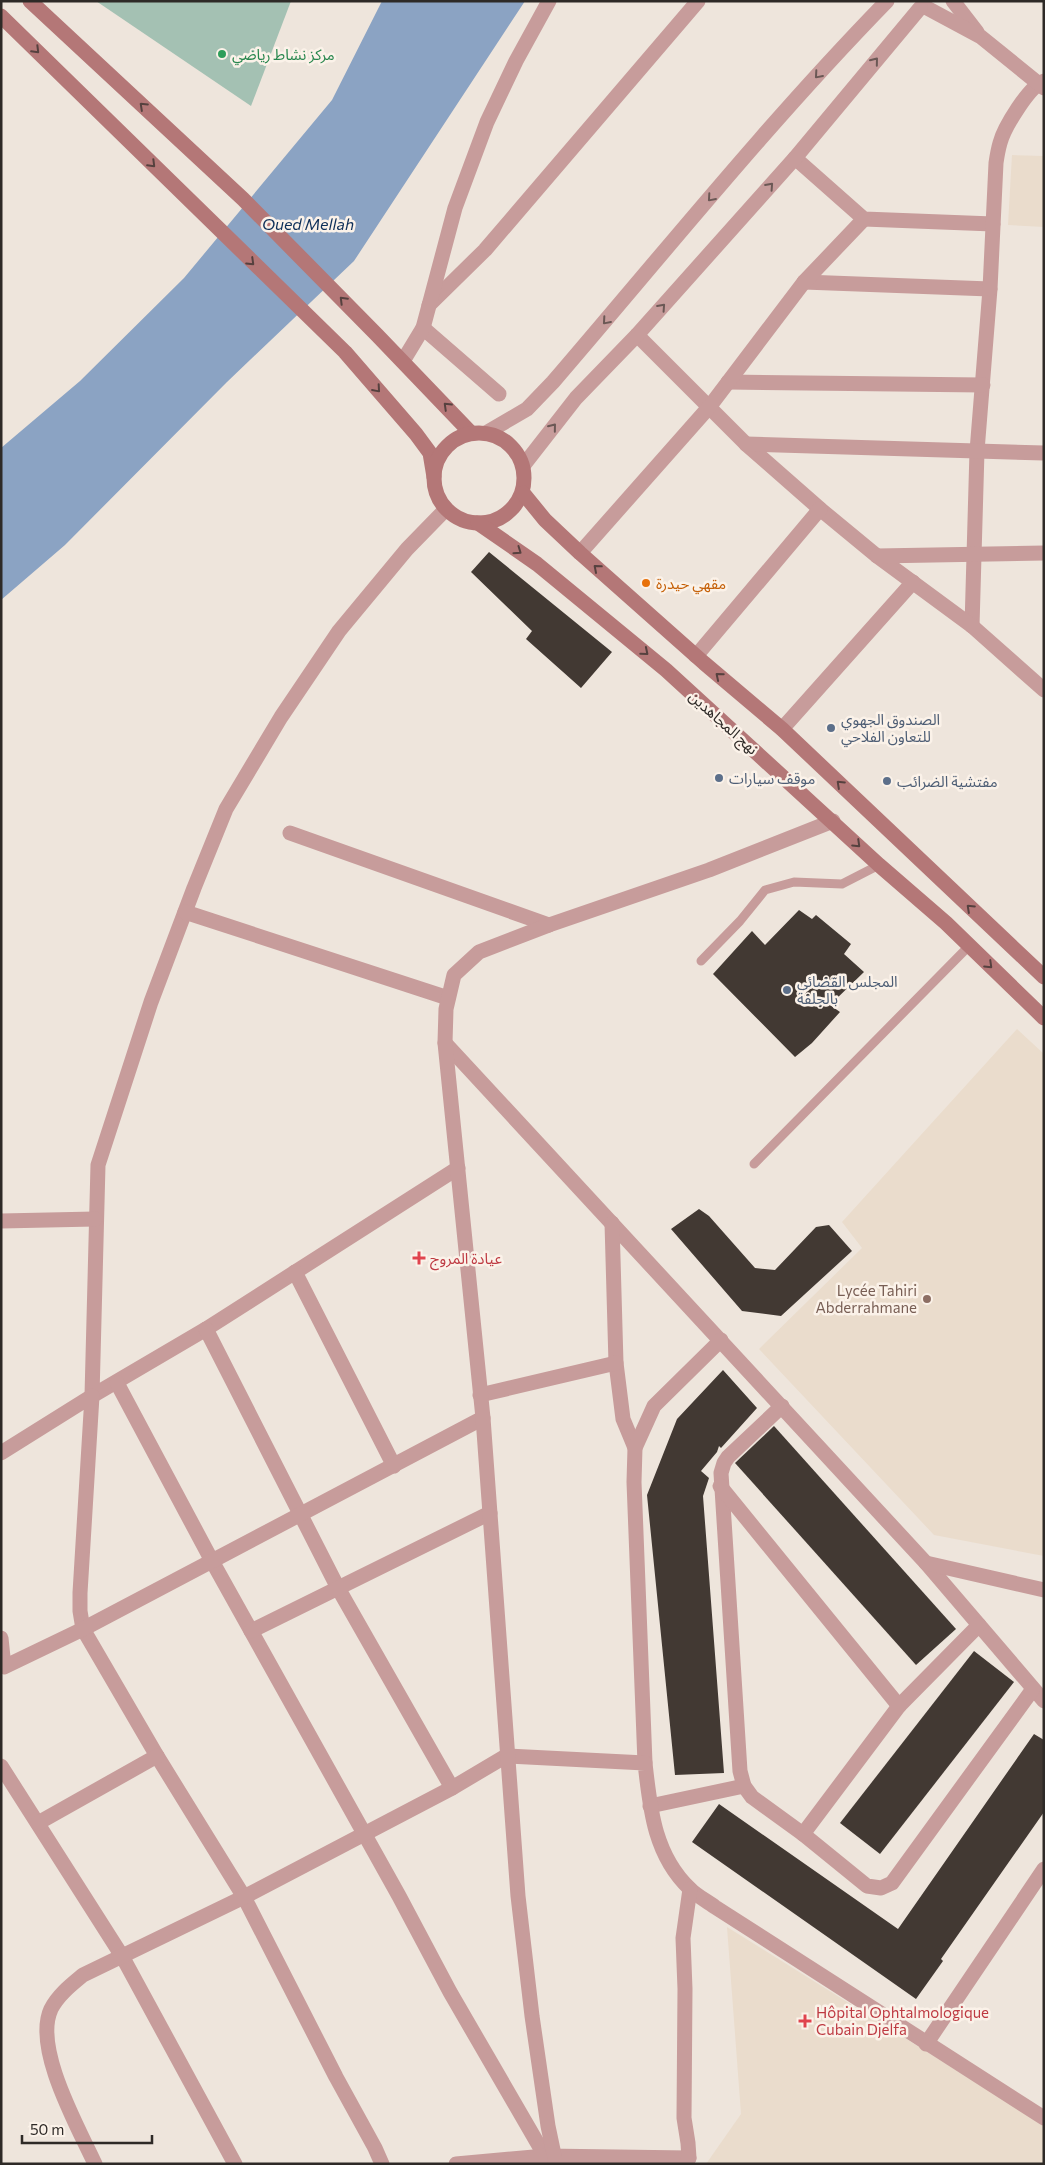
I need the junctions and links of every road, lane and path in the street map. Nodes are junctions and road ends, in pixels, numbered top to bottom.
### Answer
1 (30, 1) edge
2 (549, 1) edge
3 (698, 1) edge
4 (887, 1) edge
5 (953, 1) edge
6 (923, 4) edge
7 (1, 16) edge
8 (981, 37) junction
9 (1042, 84) edge
10 (795, 158) junction
11 (864, 219) junction
12 (993, 224) junction
13 (804, 282) junction
14 (990, 289) junction
15 (429, 305) junction
16 (423, 328) junction
17 (637, 335) junction
18 (403, 361) junction
19 (728, 382) junction
20 (983, 385) junction
21 (500, 394) dead end
22 (710, 406) junction
23 (471, 433) junction
24 (486, 433) junction
25 (746, 444) junction
26 (977, 451) junction
27 (1044, 453) edge
28 (523, 466) junction
29 (434, 477) junction
30 (523, 492) junction
31 (446, 509) junction
32 (820, 509) junction
33 (478, 523) junction
34 (580, 553) junction
35 (975, 553) junction
36 (1044, 554) edge
37 (877, 556) junction
38 (913, 582) junction
39 (972, 626) junction
40 (696, 656) junction
41 (1044, 690) edge
42 (782, 729) junction
43 (832, 821) junction
44 (290, 833) dead end
45 (879, 865) junction
46 (185, 912) junction
47 (549, 925) junction
48 (969, 946) junction
49 (701, 961) dead end
50 (1044, 977) edge
51 (448, 998) junction
52 (1044, 1018) edge
53 (446, 1043) junction
54 (754, 1164) dead end
55 (458, 1168) junction
56 (96, 1219) junction
57 (1, 1221) edge
58 (612, 1223) junction
59 (295, 1272) junction
60 (206, 1329) junction
61 (721, 1340) junction
62 (616, 1363) junction
63 (117, 1383) junction
64 (480, 1395) junction
65 (92, 1396) junction
66 (782, 1406) junction
67 (483, 1418) junction
68 (635, 1448) junction
69 (1, 1453) edge
70 (394, 1466) junction
71 (720, 1486) junction
72 (490, 1513) junction
73 (302, 1515) junction
74 (212, 1561) junction
75 (926, 1563) junction
76 (338, 1588) junction
77 (1044, 1590) edge
78 (979, 1625) junction
79 (83, 1629) junction
80 (251, 1630) junction
81 (1, 1638) edge
82 (3, 1668) edge
83 (1033, 1689) junction
84 (1044, 1701) edge
85 (899, 1706) junction
86 (157, 1756) junction
87 (506, 1756) junction
88 (645, 1763) junction
89 (1, 1766) edge
90 (744, 1786) junction
91 (452, 1788) junction
92 (650, 1806) junction
93 (38, 1823) junction
94 (364, 1834) junction
95 (803, 1834) junction
96 (1044, 1869) edge
97 (690, 1889) junction
98 (244, 1896) junction
99 (122, 1956) junction
100 (926, 2044) junction
101 (1044, 2118) edge
102 (552, 2159) edge
103 (687, 2161) edge
104 (95, 2164) edge
105 (235, 2164) edge
106 (382, 2164) edge
107 (456, 2164) edge

18 -> 1 main road
2 - 15 street
3 - 15 street
4 -> 24 street
5 - 8 street
6 - 8 street
10 -> 6 street
7 -> 29 main road
8 - 9 street
9 - 12 street
10 - 11 street
17 -> 10 street
11 - 12 street
11 - 13 street
12 - 14 street
13 - 14 street
13 - 19 street
14 - 20 street
15 - 16 street
16 - 18 street
16 - 21 street
17 - 22 street
28 -> 17 street
23 -> 18 main road
19 - 20 street
19 - 22 street
20 - 26 street
22 - 25 street
22 - 34 street
23 - 24 main road
23 - 29 main road
24 - 28 main road
25 - 26 street
25 - 32 street
26 - 27 street
26 - 35 street
28 - 30 main road
29 - 31 main road
30 - 33 main road
30 - 34 main road, نهج المجاهدين
31 - 33 main road
31 - 46 street
32 - 37 street
32 - 40 street
33 -> 43 main road, نهج المجاهدين
40 -> 34 main road, نهج المجاهدين
35 - 36 street
35 - 37 street
35 - 39 street
37 - 38 street
38 - 39 street
38 - 42 street
39 - 41 street
42 -> 40 main road, نهج المجاهدين
50 -> 42 main road, نهج المجاهدين
43 -> 45 main road, نهج المجاهدين
43 - 47 street
44 - 47 street
45 - 48 main road, نهج المجاهدين
45 - 49 lane
46 - 51 street
46 - 56 street
47 - 51 street
48 -> 52 main road, نهج المجاهدين
48 - 54 lane
51 - 53 street
53 - 55 street
53 - 58 street
55 - 59 street
55 - 64 street
56 - 57 street
56 - 65 street
58 - 61 street
58 - 62 street
59 - 60 street
59 - 70 street
60 - 63 street
60 - 73 street
61 - 66 street
61 - 68 street
62 - 64 street
62 - 68 street
63 - 65 street
63 - 74 street
64 - 67 street
65 - 69 street
65 - 79 street
66 - 71 street
66 - 75 street
67 - 70 street
67 - 72 street
68 - 88 street
70 - 73 street
71 - 85 street
71 - 90 street
72 - 76 street
72 - 87 street
73 - 74 street
73 - 76 street
74 - 79 street
74 - 80 street
75 - 77 street
75 - 78 street
76 - 80 street
76 - 91 street
78 - 83 street
78 - 85 street
79 - 82 street
79 - 86 street
80 - 94 street
81 - 82 street
83 - 84 street
83 - 95 street
85 - 95 street
86 - 93 street
86 - 98 street
87 - 88 street
87 - 91 street
87 - 102 street
88 - 92 street
89 - 93 street
90 - 92 street
90 - 95 street
91 - 94 street
92 - 97 street
93 - 99 street
94 - 98 street
94 - 102 street
96 - 100 street
97 - 100 street
97 - 103 street
98 - 99 street
98 - 106 street
99 - 104 street
99 - 105 street
100 - 101 street
102 - 103 street
102 - 107 street

